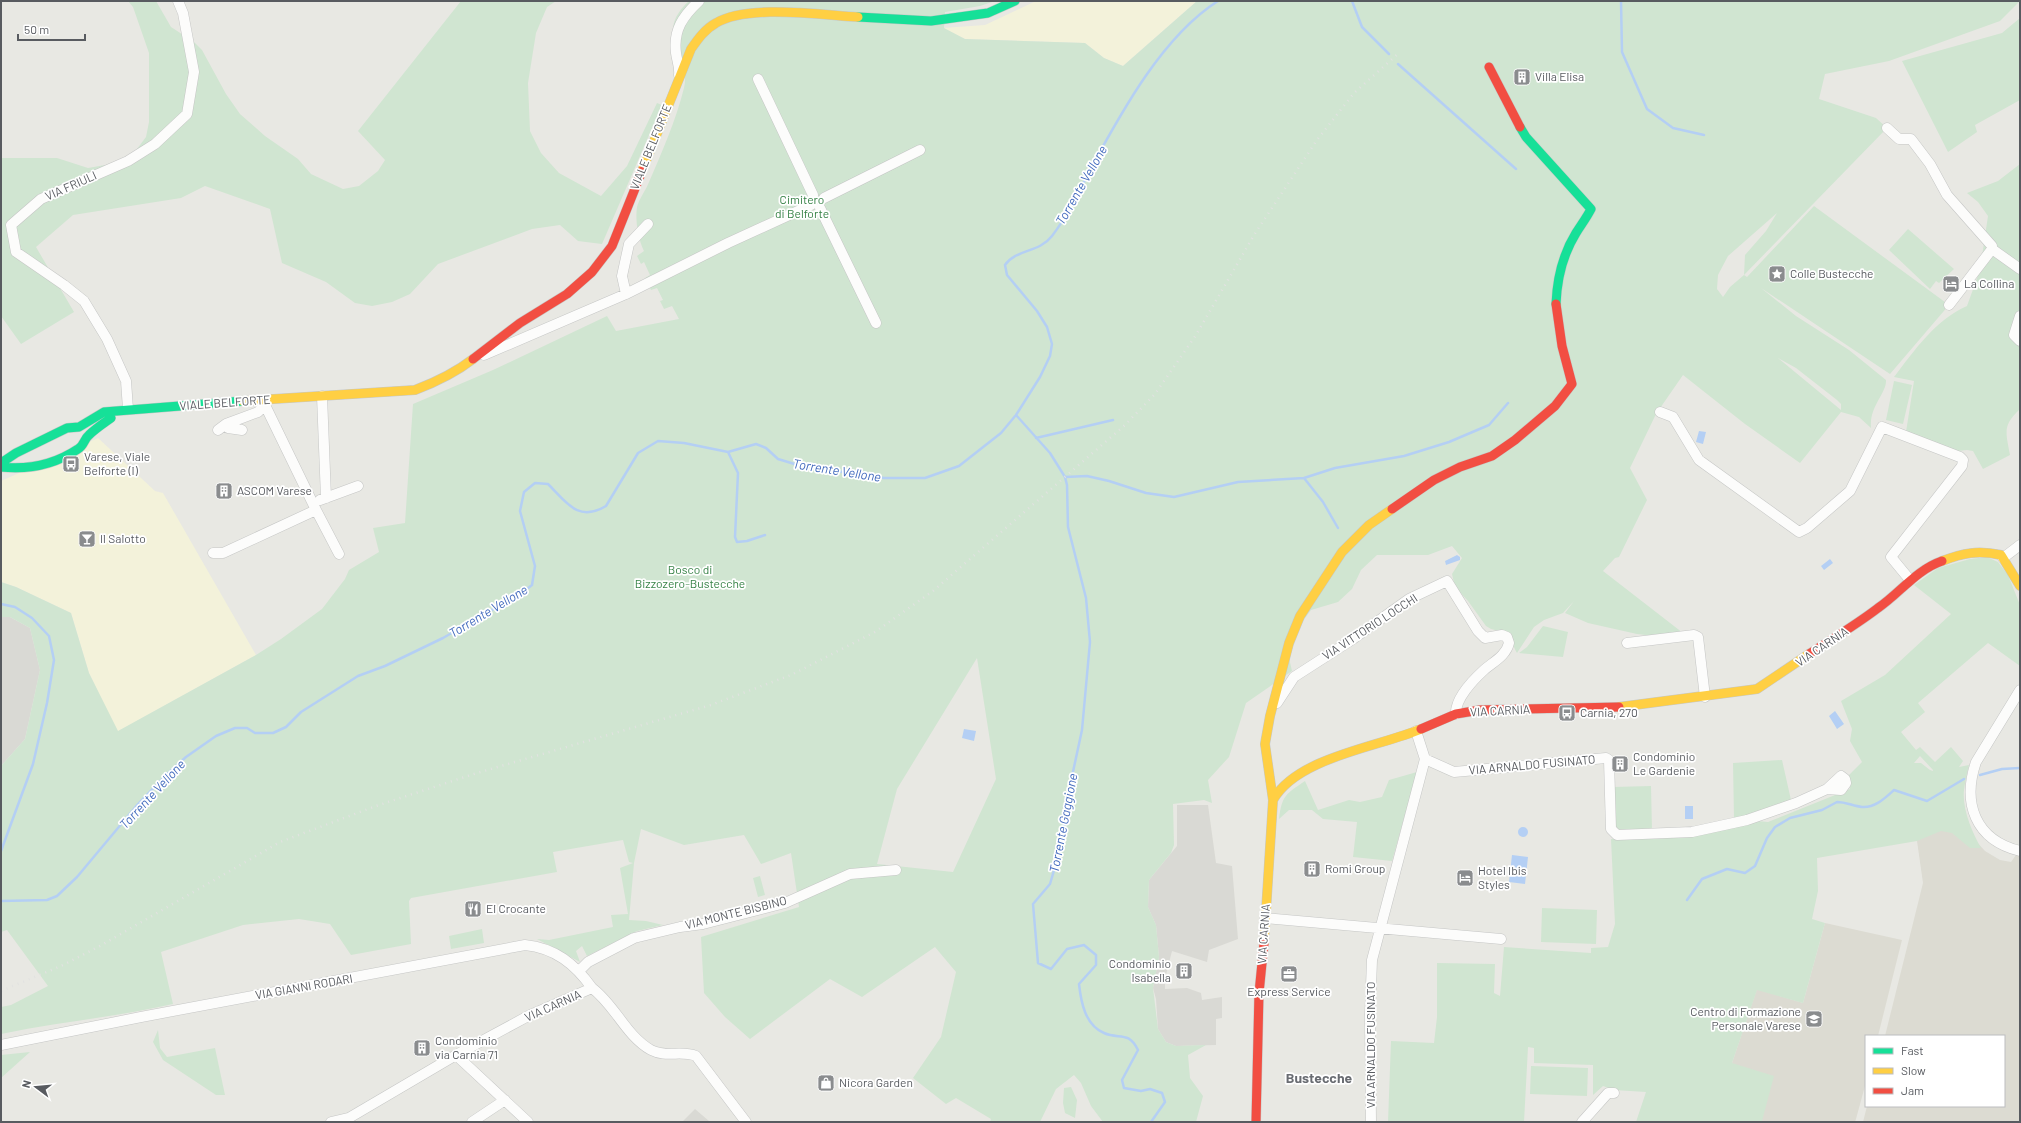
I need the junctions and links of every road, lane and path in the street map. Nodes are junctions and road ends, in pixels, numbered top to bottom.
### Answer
1 (178, 1) edge
2 (699, 1) edge
3 (1015, 1) edge
4 (1489, 67) dead end
5 (758, 78) dead end
6 (677, 84) junction
7 (1886, 128) dead end
8 (920, 150) dead end
9 (815, 202) junction
10 (648, 224) dead end
11 (1992, 249) junction
12 (2020, 269) edge
13 (626, 294) junction
14 (1949, 305) dead end
15 (2020, 316) edge
16 (876, 322) dead end
17 (2020, 341) edge
18 (471, 361) junction
19 (322, 396) junction
20 (264, 403) junction
21 (128, 409) junction
22 (1660, 412) dead end
23 (79, 427) junction
24 (242, 430) dead end
25 (86, 436) junction
26 (16, 453) junction
27 (1, 463) edge
28 (1, 467) edge
29 (18, 468) junction
30 (358, 486) dead end
31 (326, 498) junction
32 (314, 506) junction
33 (2020, 545) edge
34 (213, 554) dead end
35 (339, 554) dead end
36 (2003, 558) junction
37 (1910, 580) junction
38 (2020, 586) edge
39 (1627, 643) dead end
40 (2020, 690) edge
41 (1705, 697) junction
42 (1456, 714) junction
43 (1270, 716) junction
44 (1416, 731) junction
45 (1425, 759) junction
46 (1827, 790) dead end
47 (1273, 800) junction
48 (2020, 850) edge
49 (896, 870) dead end
50 (1265, 918) junction
51 (1380, 928) junction
52 (1501, 939) dead end
53 (580, 970) junction
54 (592, 988) junction
55 (1, 1045) edge
56 (456, 1055) junction
57 (1614, 1093) dead end
58 (505, 1100) junction
59 (345, 1120) edge
60 (331, 1122) edge
61 (472, 1122) edge
62 (528, 1122) edge
63 (746, 1122) edge
64 (1256, 1122) edge
65 (1371, 1122) edge
66 (1582, 1122) edge

1 - 21 street, VIA FRIULI
2 - 6 street
3 - 6 street, VIALE BELFORTE
4 - 43 street
5 - 9 street
6 - 18 street, VIALE BELFORTE
7 - 11 street
8 - 9 street
9 - 13 street
9 - 16 street
10 - 13 street
11 - 12 street
11 - 14 street
13 - 18 street
15 - 17 street
18 - 19 street, VIALE BELFORTE
19 - 20 street, VIALE BELFORTE
19 - 31 street
20 - 21 street, VIALE BELFORTE
20 - 24 street
20 - 32 street
21 - 23 street, VIALE BELFORTE
21 - 25 street, VIALE BELFORTE
22 - 37 street
23 - 25 street
23 - 26 street, VIALE BELFORTE
25 - 29 street, VIALE BELFORTE
26 - 27 street, VIALE BELFORTE
26 - 29 street
28 - 29 street, VIALE BELFORTE
30 - 31 street
31 - 32 street
32 - 34 street
32 - 35 street
33 - 36 street
36 - 37 street, VIA CARNIA
36 - 38 street
37 - 41 street, VIA CARNIA
39 - 41 street
40 - 48 street
41 - 42 street, VIA CARNIA
42 - 43 street, VIA VITTORIO LOCCHI
42 - 44 street, VIA CARNIA
43 - 47 street
44 - 45 street
44 - 47 street, VIA CARNIA
45 - 46 street, VIA ARNALDO FUSINATO
45 - 51 street, VIA ARNALDO FUSINATO
47 - 50 street, VIA CARNIA
49 - 53 street, VIA MONTE BISBINO
50 - 51 street
50 - 64 street, VIA CARNIA
51 - 52 street
51 - 65 street, VIA ARNALDO FUSINATO
53 - 54 street, VIA GIANNI RODARI
53 - 55 street, VIA GIANNI RODARI
54 - 56 street, VIA CARNIA
54 - 63 street, VIA CARNIA
56 - 58 street
56 - 59 street, VIA CARNIA
57 - 66 street
58 - 61 street
58 - 62 street
59 - 60 street, VIA CARNIA

